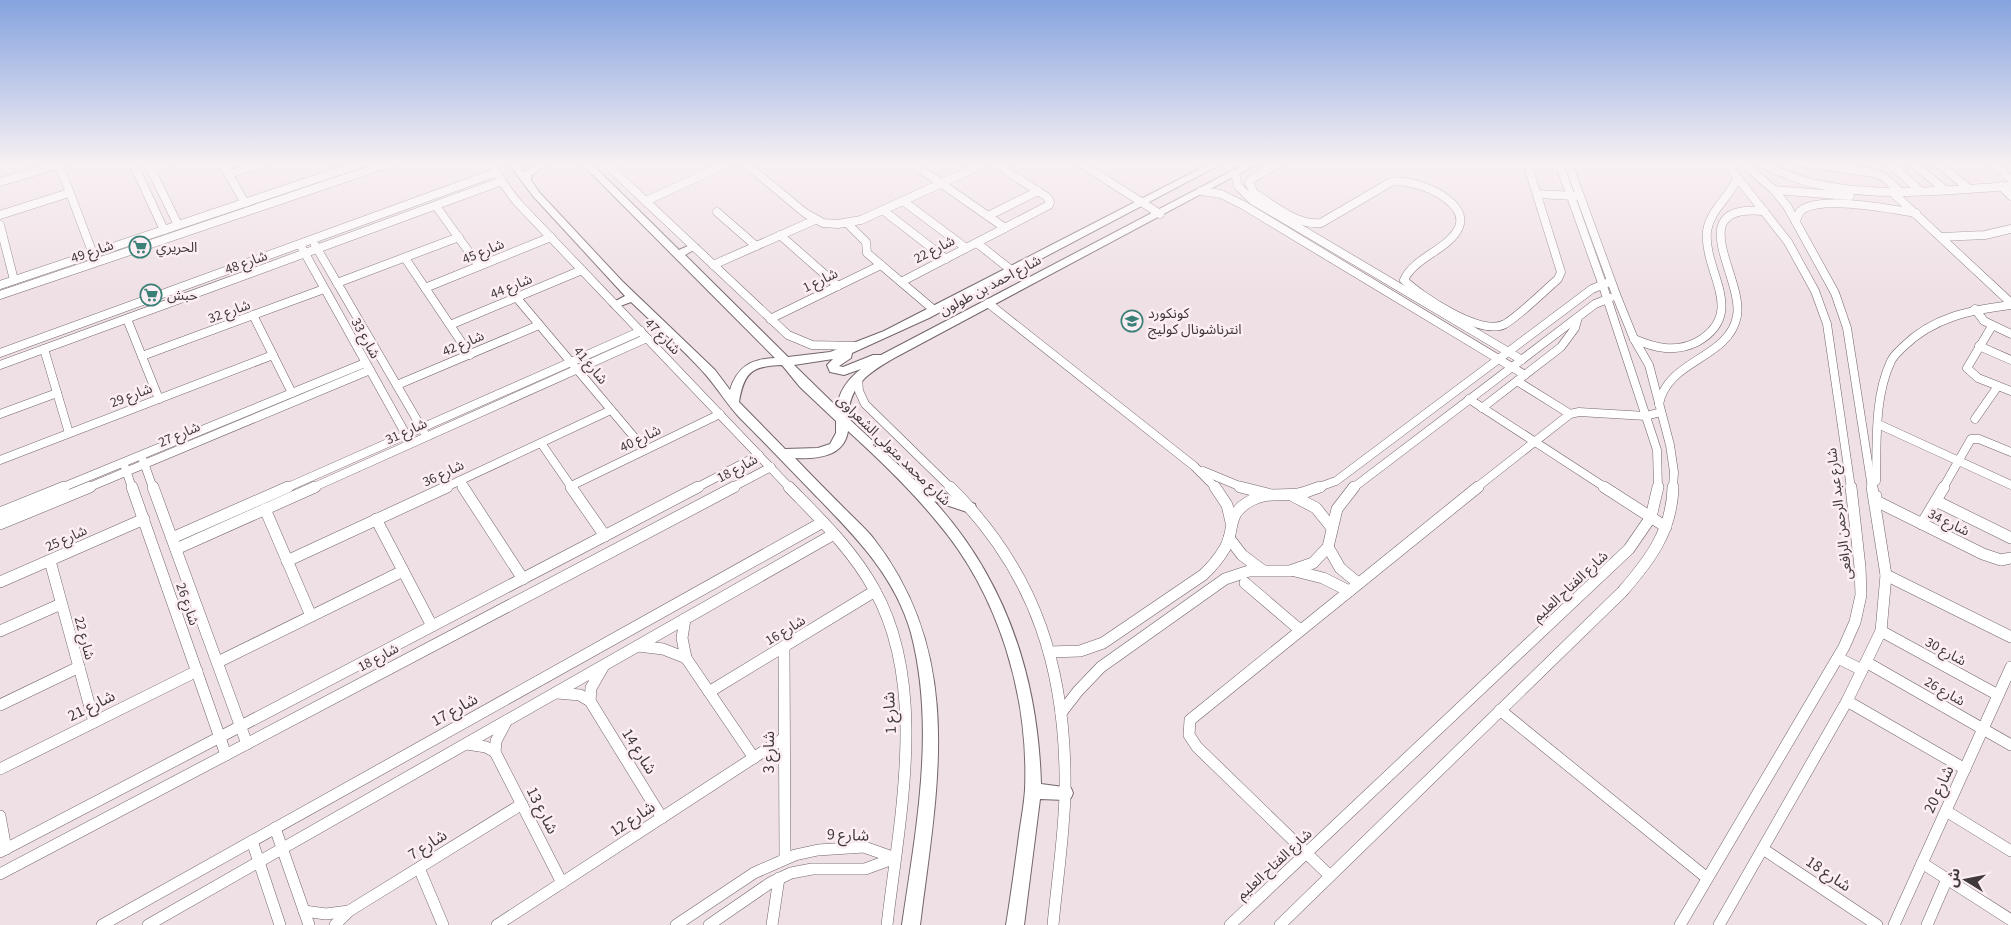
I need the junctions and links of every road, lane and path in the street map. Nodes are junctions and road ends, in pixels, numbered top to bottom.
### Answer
1 (29, 206) edge
2 (74, 206) edge
3 (153, 206) edge
4 (169, 206) edge
5 (235, 206) edge
6 (262, 206) edge
7 (401, 206) edge
8 (436, 206) joint
9 (522, 206) edge
10 (547, 206) edge
11 (630, 206) edge
12 (651, 206) edge
13 (798, 206) edge
14 (893, 206) edge
15 (910, 206) edge
16 (974, 206) edge
17 (1008, 206) edge
18 (1047, 206) edge
19 (1136, 206) edge
20 (1147, 206) edge
21 (1174, 206) edge
22 (1245, 206) edge
23 (1262, 206) edge
24 (1277, 206) edge
25 (1350, 206) edge
26 (1454, 206) edge
27 (1541, 206) edge
28 (1580, 206) edge
29 (1718, 206) edge
30 (1760, 206) edge
31 (1787, 206) edge
32 (1813, 206) edge
33 (1859, 206) edge
34 (1909, 206) edge
35 (884, 211) junction
36 (1764, 211) junction
37 (717, 212) dead end
38 (1916, 213) junction
39 (1160, 214) junction
40 (0, 215) edge
41 (988, 216) junction
42 (815, 220) junction
43 (1796, 222) junction
44 (848, 224) junction
45 (0, 225) edge
46 (178, 225) junction
47 (1005, 228) junction
48 (2011, 229) edge
49 (164, 230) junction
50 (780, 235) junction
51 (459, 237) junction
52 (551, 237) junction
53 (1941, 237) junction
54 (311, 239) junction
55 (1788, 242) junction
56 (977, 243) junction
57 (1808, 243) junction
58 (299, 244) junction
59 (3, 246) edge
60 (756, 246) junction
61 (694, 247) junction
62 (966, 248) junction
63 (317, 249) junction
64 (93, 254) junction
65 (305, 254) junction
66 (678, 254) junction
67 (404, 258) junction
68 (946, 259) junction
69 (713, 265) junction
70 (881, 265) junction
71 (479, 266) junction
72 (582, 270) junction
73 (1011, 270) junction
74 (14, 280) junction
75 (901, 282) junction
76 (337, 283) junction
77 (1607, 283) junction
78 (0, 285) edge
79 (838, 286) junction
80 (425, 288) junction
81 (324, 289) junction
82 (0, 295) edge
83 (516, 297) junction
84 (632, 297) junction
85 (1617, 297) junction
86 (1607, 299) junction
87 (988, 303) junction
88 (615, 304) junction
89 (2011, 304) edge
90 (1975, 309) junction
91 (934, 310) junction
92 (252, 315) junction
93 (1578, 317) junction
94 (127, 319) junction
95 (770, 319) junction
96 (450, 325) junction
97 (539, 325) junction
98 (1992, 326) junction
99 (2011, 334) edge
100 (644, 335) junction
101 (1634, 339) junction
102 (908, 345) junction
103 (860, 346) junction
104 (1980, 346) junction
105 (44, 349) junction
106 (1509, 352) junction
107 (0, 353) edge
108 (273, 355) junction
109 (470, 355) junction
110 (142, 356) junction
111 (1500, 359) junction
112 (784, 360) junction
113 (1522, 360) junction
114 (2011, 360) edge
115 (571, 362) junction
116 (0, 365) edge
117 (367, 366) junction
118 (1512, 367) junction
119 (577, 370) junction
120 (1525, 375) junction
121 (858, 378) junction
122 (1517, 381) junction
123 (397, 385) junction
124 (1998, 386) junction
125 (2011, 391) edge
126 (57, 392) junction
127 (292, 393) junction
128 (159, 399) junction
129 (1469, 399) junction
130 (733, 403) junction
131 (1482, 408) junction
132 (1660, 408) junction
133 (611, 410) junction
134 (0, 414) edge
135 (720, 414) junction
136 (1570, 414) junction
137 (1646, 416) junction
138 (842, 418) junction
139 (1976, 419) dead end
140 (1878, 424) junction
141 (422, 428) junction
142 (69, 433) junction
143 (406, 435) junction
144 (427, 437) junction
145 (1534, 441) junction
146 (541, 443) junction
147 (411, 444) junction
148 (646, 450) junction
149 (2011, 452) edge
150 (782, 453) junction
151 (760, 455) junction
152 (143, 459) junction
153 (0, 460) edge
154 (1958, 460) junction
155 (1194, 466) junction
156 (125, 467) junction
157 (771, 467) junction
158 (459, 481) junction
159 (2011, 485) edge
160 (571, 486) junction
161 (917, 489) junction
162 (1271, 494) junction
163 (1291, 495) junction
164 (1876, 501) junction
165 (1936, 501) junction
166 (970, 508) junction
167 (265, 509) junction
168 (0, 513) edge
169 (1651, 517) junction
170 (376, 519) junction
171 (144, 520) junction
172 (823, 522) junction
173 (1231, 522) junction
174 (0, 524) edge
175 (1922, 524) junction
176 (1666, 527) junction
177 (1332, 528) junction
178 (834, 534) junction
179 (605, 536) junction
180 (172, 538) junction
181 (1229, 538) junction
182 (2011, 538) edge
183 (1328, 548) junction
184 (176, 549) junction
185 (2011, 558) edge
186 (50, 561) junction
187 (287, 561) junction
188 (1262, 570) junction
189 (403, 571) junction
190 (1290, 571) junction
191 (1886, 575) junction
192 (523, 579) junction
193 (0, 582) edge
194 (1245, 583) dead end
195 (1358, 583) junction
196 (875, 591) junction
197 (1349, 591) junction
198 (61, 604) junction
199 (311, 616) junction
200 (685, 619) junction
201 (432, 626) junction
202 (1300, 630) junction
203 (0, 631) edge
204 (1881, 631) junction
205 (2011, 637) edge
206 (638, 646) junction
207 (784, 647) junction
208 (1050, 652) junction
209 (686, 658) junction
210 (1838, 658) junction
211 (218, 662) junction
212 (604, 665) junction
213 (1864, 666) junction
214 (2011, 667) edge
215 (79, 668) junction
216 (197, 671) junction
217 (556, 692) junction
218 (709, 692) junction
219 (1998, 695) junction
220 (1847, 700) junction
221 (590, 701) junction
222 (0, 705) edge
223 (1500, 710) junction
224 (1061, 713) junction
225 (507, 720) junction
226 (94, 722) junction
227 (241, 726) junction
228 (1983, 729) junction
229 (220, 737) junction
230 (784, 738) junction
231 (247, 744) junction
232 (465, 744) junction
233 (2011, 745) edge
234 (495, 752) junction
235 (226, 755) junction
236 (754, 758) junction
237 (0, 769) edge
238 (1965, 769) junction
239 (1033, 791) junction
240 (1065, 793) junction
241 (522, 804) junction
242 (1946, 811) junction
243 (0, 816) edge
244 (662, 818) junction
245 (275, 828) junction
246 (252, 841) junction
247 (282, 848) junction
248 (1763, 849) junction
249 (3, 851) edge
250 (2011, 851) edge
251 (1306, 853) junction
252 (785, 857) junction
253 (895, 858) junction
254 (259, 862) junction
255 (1922, 863) junction
256 (419, 868) junction
257 (0, 874) edge
258 (1330, 876) junction
259 (779, 878) junction
260 (1707, 878) junction
261 (1947, 879) junction
262 (562, 883) junction
263 (304, 911) junction
264 (349, 911) junction
265 (2011, 920) edge
266 (1015, 922) edge
267 (102, 925) edge
268 (148, 925) edge
269 (280, 925) edge
270 (309, 925) edge
271 (335, 925) edge
272 (443, 925) edge
273 (497, 925) edge
274 (676, 925) edge
275 (709, 925) edge
276 (772, 925) edge
277 (887, 925) edge
278 (911, 925) edge
279 (1053, 925) edge
280 (1230, 925) edge
281 (1280, 925) edge
282 (1680, 925) edge
283 (1720, 925) edge
284 (1877, 925) edge
285 (1894, 925) edge
286 (1927, 925) edge

1 - 40 street
2 - 64 street
3 - 49 street
4 - 46 street
5 - 46 street, شارع 49
6 - 82 street, شارع 49
7 - 54 street, شارع 48
8 - 51 street
8 - 63 street, شارع 48
9 - 52 street, شارع 47
10 - 84 street
11 - 66 street, شارع محمد متولي الشعراوى
12 - 61 street
13 - 42 street
14 - 35 street
15 - 62 street
16 - 41 street
17 - 41 street
18 - 47 street, شارع 22
19 - 73 street, شارع احمد بن طولون
20 - 39 street
21 - 39 street, شارع احمد بن طولون
22 - 111 street
23 - 106 street
24 - 25 street
26 - 27 street
28 - 77 street, شارع الفتاح العليم
29 - 101 street
30 - 36 street, شارع عبد الرحمن الرافعى
31 - 43 street
32 - 43 street
33 - 38 street
34 - 38 street
35 - 44 street
35 - 68 street
36 - 55 street, شارع عبد الرحمن الرافعى
36 - 132 street
37 - 60 street
38 - 53 street
39 - 87 street, شارع احمد بن طولون
41 - 47 street
42 - 44 street
42 - 50 street
43 - 57 street
44 - 70 street
45 - 59 street
46 - 49 street, شارع 49
47 - 56 street, شارع 22
48 - 53 street
49 - 64 street, شارع 49
50 - 60 street
50 - 79 street
51 - 67 street
51 - 71 street
52 - 71 street, شارع 45
52 - 72 street, شارع 47
53 - 89 street
54 - 58 street, شارع 48
54 - 63 street, شارع 33
55 - 57 street
55 - 210 street, شارع عبد الرحمن الرافعى
56 - 62 street, شارع 22
56 - 73 street
57 - 164 street
58 - 65 street, شارع 33
58 - 107 street, شارع 48
59 - 74 street
60 - 69 street
61 - 66 street
61 - 69 street
62 - 68 street, شارع 22
63 - 65 street, شارع 48
63 - 76 street, شارع 33
64 - 74 street, شارع 49
65 - 81 street, شارع 33
65 - 94 street, شارع 48
66 - 112 street, شارع محمد متولي الشعراوى
67 - 76 street
67 - 80 street
68 - 75 street, شارع 22
69 - 95 street
70 - 75 street
70 - 79 street, شارع 1
71 - 80 street, شارع 45
72 - 83 street, شارع 44
72 - 88 street, شارع 47
73 - 91 street, شارع احمد بن طولون
74 - 78 street, شارع 49
75 - 91 street
76 - 123 street, شارع 33
77 - 85 street, شارع الفتاح العليم
77 - 86 street, شارع الفتاح العليم
77 - 106 street
79 - 95 street, شارع 1
80 - 96 street
81 - 92 street, شارع 32
81 - 117 street, شارع 33
83 - 96 street, شارع 44
83 - 97 street, شارع 41
84 - 88 street
84 - 130 street
85 - 86 street
85 - 101 street, شارع الفتاح العليم
86 - 93 street
86 - 137 street, شارع الفتاح العليم
87 - 102 street, شارع احمد بن طولون
87 - 155 street
88 - 100 street, شارع 47
89 - 90 street
90 - 98 street
90 - 140 street
91 - 103 street, شارع احمد بن طولون
92 - 108 street
92 - 110 street, شارع 32
93 - 113 street
93 - 120 street
94 - 105 street, شارع 48
94 - 110 street
95 - 103 street
96 - 109 street
97 - 109 street, شارع 42
97 - 115 street, شارع 41
98 - 99 street
98 - 104 street
100 - 115 street, شارع 31
100 - 119 street, شارع 31
100 - 135 street, شارع 47
101 - 132 street, شارع الفتاح العليم
102 - 103 street
102 - 121 street, شارع احمد بن طولون
103 - 112 street, شارع احمد بن طولون
104 - 114 street
104 - 124 street
105 - 116 street, شارع 48
105 - 126 street
106 - 111 street
106 - 113 street
108 - 127 street
108 - 128 street, شارع 29
109 - 123 street, شارع 42
110 - 128 street
111 - 118 street
111 - 163 street
112 - 130 street, شارع احمد بن طولون
112 - 138 street, شارع محمد متولي الشعراوى
113 - 118 street
115 - 119 street, شارع 41
115 - 141 street, شارع 31
117 - 127 street, شارع 27
117 - 143 street, شارع 33
117 - 152 street, شارع 27
118 - 120 street
118 - 129 street
119 - 133 street, شارع 41
119 - 144 street, شارع 31
120 - 122 street
121 - 138 street, شارع احمد بن طولون
121 - 166 street
122 - 131 street
122 - 136 street
123 - 141 street, شارع 33
124 - 125 street
124 - 139 street
126 - 134 street
126 - 142 street
127 - 152 street, شارع 27
128 - 142 street, شارع 29
129 - 131 street
129 - 177 street
130 - 150 street
131 - 145 street
132 - 137 street
132 - 176 street, شارع الفتاح العليم
133 - 146 street, شارع 36
133 - 148 street, شارع 41
135 - 148 street, شارع 40
135 - 151 street, شارع 47
136 - 137 street
136 - 145 street
137 - 169 street, شارع الفتاح العليم
138 - 150 street, شارع احمد بن طولون
138 - 161 street, شارع محمد متولي الشعراوى
140 - 154 street
140 - 164 street
141 - 143 street, شارع 31
141 - 144 street, شارع 33
142 - 153 street, شارع 29
143 - 147 street, شارع 33
143 - 180 street, شارع 31
144 - 147 street, شارع 31
145 - 169 street
145 - 195 street
146 - 158 street, شارع 36
146 - 160 street
147 - 167 street, شارع 31
148 - 160 street, شارع 40
149 - 154 street
150 - 278 street
151 - 157 street, شارع 47
151 - 179 street, شارع 18
152 - 156 street, شارع 27
152 - 180 street, شارع 26
154 - 159 street
154 - 165 street
155 - 162 street
155 - 173 street
156 - 168 street, شارع 27
156 - 171 street, شارع 26
156 - 174 street, شارع 27
157 - 172 street, شارع 47
157 - 231 street, شارع 18
158 - 170 street, شارع 36
158 - 192 street
160 - 179 street
161 - 166 street
161 - 239 street, شارع محمد متولي الشعراوى
162 - 163 street
162 - 173 street
163 - 177 street
164 - 175 street, شارع 34
164 - 191 street
165 - 175 street
165 - 182 street
166 - 208 street
167 - 184 street, شارع 31
167 - 187 street
169 - 176 street
169 - 251 street, شارع الفتاح العليم
170 - 187 street, شارع 36
170 - 189 street
171 - 186 street, شارع 25
171 - 216 street, شارع 26
172 - 178 street, شارع 1
172 - 245 street, شارع 17
173 - 181 street
175 - 185 street, شارع 34
176 - 223 street, شارع الفتاح العليم
177 - 183 street
178 - 196 street, شارع 1
178 - 200 street
179 - 192 street, شارع 18
180 - 184 street, شارع 26
181 - 188 street
181 - 208 street
183 - 190 street
183 - 195 street
184 - 211 street, شارع 26
186 - 193 street, شارع 25
186 - 198 street, شارع 22
187 - 199 street
188 - 190 street
188 - 224 street
189 - 199 street
189 - 201 street
190 - 197 street
191 - 204 street
191 - 205 street
192 - 201 street, شارع 18
194 - 202 street
195 - 197 street
196 - 207 street, شارع 16
196 - 253 street, شارع 1
197 - 202 street
198 - 203 street
198 - 215 street, شارع 22
199 - 211 street
200 - 206 street
200 - 209 street
201 - 227 street, شارع 18
202 - 251 street
204 - 213 street
204 - 219 street, شارع 30
206 - 209 street
206 - 212 street
207 - 218 street, شارع 16
207 - 230 street, شارع 3
208 - 224 street
209 - 218 street
210 - 213 street, شارع 26
210 - 260 street, شارع عبد الرحمن الرافعى
211 - 227 street, شارع 26
212 - 217 street
212 - 221 street
213 - 220 street
213 - 228 street, شارع 26
214 - 219 street, شارع 20
215 - 222 street
215 - 226 street, شارع 22
216 - 226 street, شارع 21
216 - 229 street, شارع 26
217 - 221 street
217 - 225 street
218 - 236 street
219 - 228 street, شارع 20
220 - 238 street
220 - 248 street
221 - 244 street, شارع 14
223 - 258 street, شارع الفتاح العليم
223 - 260 street
224 - 240 street
225 - 232 street
225 - 234 street
226 - 237 street, شارع 21
227 - 229 street, شارع 18
227 - 231 street, شارع 26
228 - 233 street, شارع 26
228 - 238 street, شارع 20
229 - 235 street, شارع 26
229 - 249 street, شارع 18
230 - 236 street, شارع 12
230 - 252 street, شارع 3
231 - 235 street, شارع 18
232 - 234 street
232 - 247 street
234 - 241 street, شارع 13
235 - 257 street, شارع 18
236 - 244 street, شارع 12
238 - 242 street, شارع 20
239 - 240 street
239 - 266 street, شارع محمد متولي الشعراوى
240 - 279 street
241 - 256 street, شارع 7
241 - 262 street, شارع 13
242 - 250 street
242 - 255 street, شارع 20
243 - 249 street
244 - 262 street, شارع 12
245 - 246 street, شارع 17
245 - 247 street
246 - 254 street
246 - 267 street, شارع 17
247 - 254 street
247 - 263 street
248 - 283 street
248 - 284 street, شارع 18
251 - 258 street
251 - 280 street, شارع الفتاح العليم
252 - 253 street, شارع 9
252 - 274 street, شارع 9
253 - 259 street
253 - 277 street, شارع 1
254 - 268 street
254 - 269 street
255 - 261 street
255 - 285 street, شارع 20
256 - 264 street, شارع 7
256 - 272 street
258 - 281 street, شارع الفتاح العليم
259 - 275 street
259 - 276 street
260 - 282 street, شارع عبد الرحمن الرافعى
261 - 265 street
261 - 286 street
262 - 273 street, شارع 12
263 - 264 street, شارع 7
263 - 270 street
264 - 271 street, شارع 7

